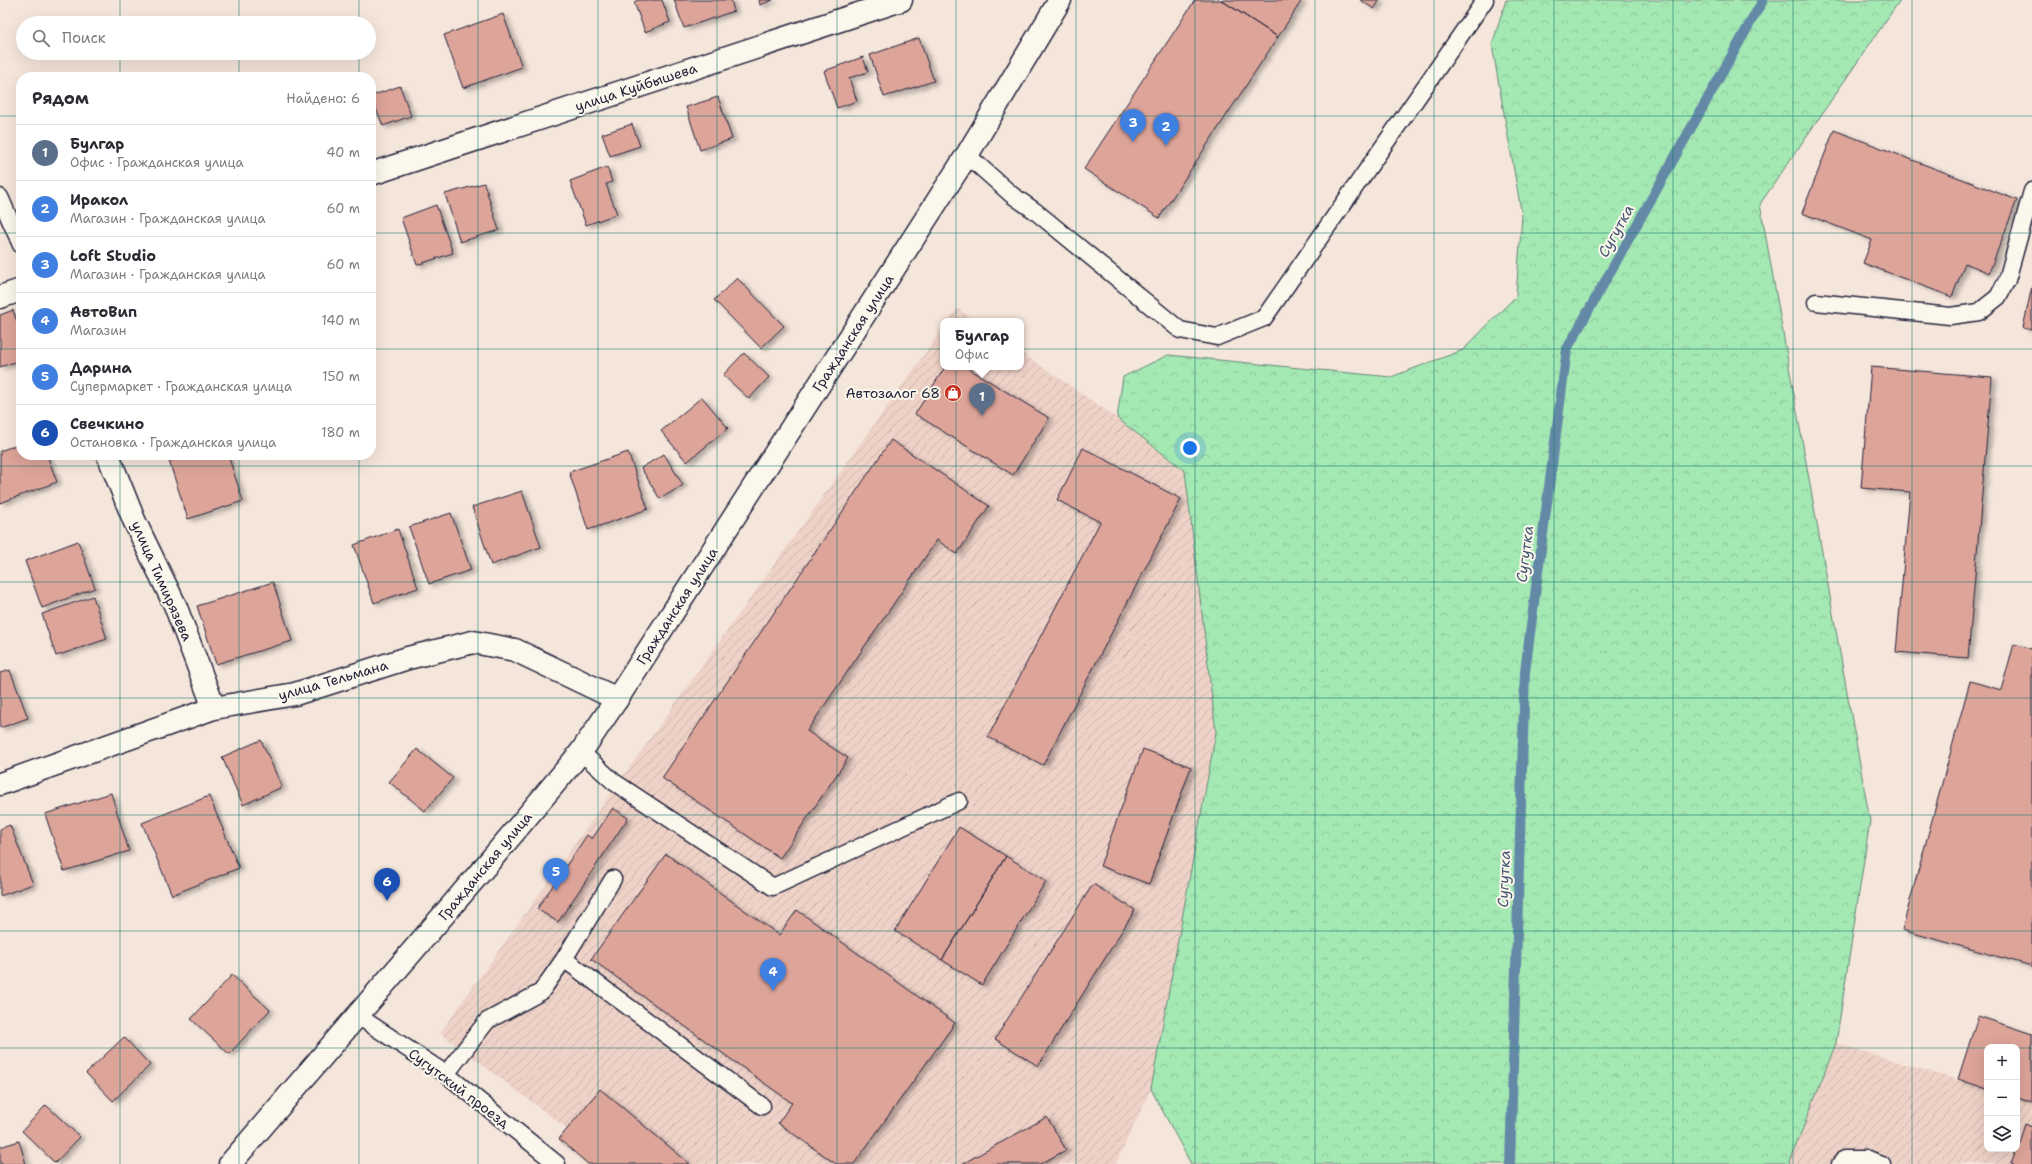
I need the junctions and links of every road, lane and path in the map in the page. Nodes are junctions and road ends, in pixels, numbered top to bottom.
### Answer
1 (901, 0) edge
2 (1060, 0) edge
3 (1485, 0) edge
4 (967, 155) junction
5 (376, 172) edge
6 (2032, 191) edge
7 (0, 197) edge
8 (16, 234) edge
9 (16, 292) edge
10 (0, 297) edge
11 (1816, 302) dead end
12 (110, 460) edge
13 (617, 699) junction
14 (214, 708) junction
15 (581, 752) junction
16 (0, 784) edge
17 (959, 801) dead end
18 (613, 879) dead end
19 (564, 959) junction
20 (358, 1016) junction
21 (446, 1074) junction
22 (762, 1106) dead end
23 (230, 1164) edge
24 (557, 1164) edge
25 (1841, 1164) edge
26 (1882, 1164) edge

1 - 5 street, улица Куйбышева
2 - 4 street, Гражданская улица
3 - 4 lane
4 - 13 street, Гражданская улица
6 - 11 lane
7 - 8 lane
9 - 10 street
12 - 14 street, улица Тимирязева
13 - 14 street, улица Тельмана
13 - 15 street, Гражданская улица
14 - 16 street, улица Тельмана
15 - 17 lane
15 - 20 street, Гражданская улица
18 - 19 lane
19 - 21 lane
19 - 22 lane
20 - 21 lane, Сугутский проезд
20 - 23 street, Гражданская улица
21 - 24 lane, Сугутский проезд
25 - 26 lane

